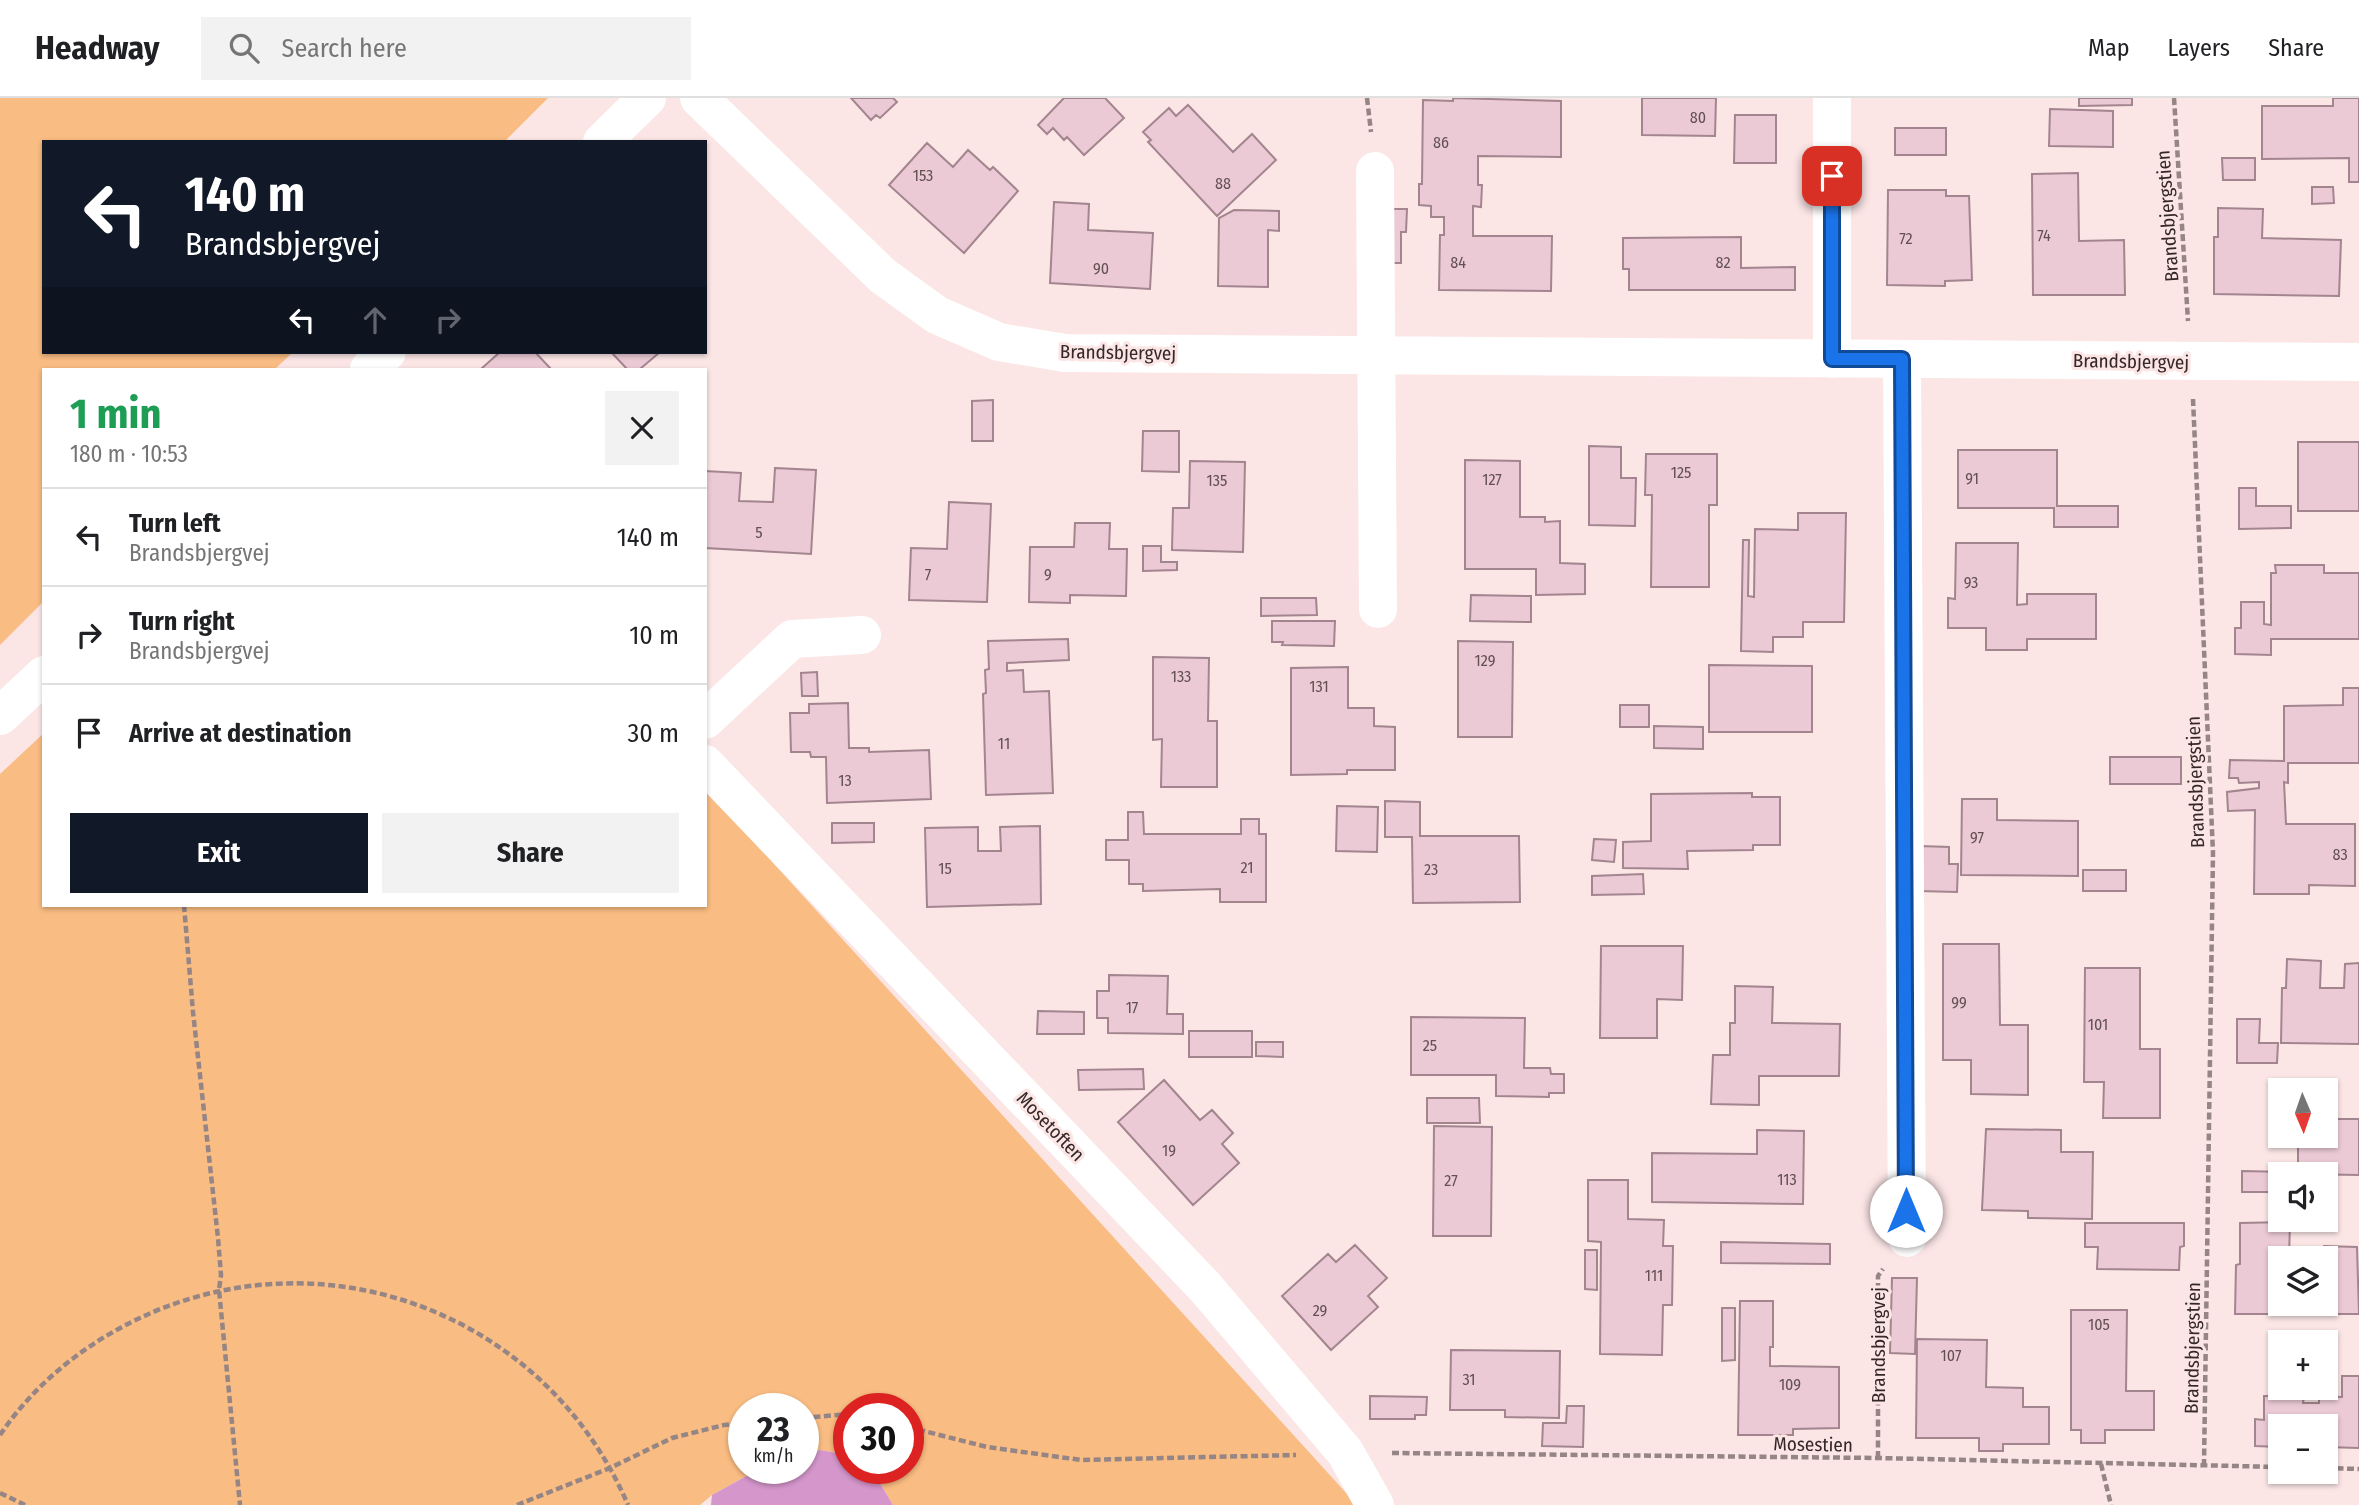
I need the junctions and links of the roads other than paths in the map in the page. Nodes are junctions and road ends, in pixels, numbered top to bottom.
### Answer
1 (647, 98) edge
2 (699, 98) edge
3 (1832, 98) edge
4 (605, 140) edge
5 (1375, 171) dead end
6 (385, 354) edge
7 (1377, 355) junction
8 (1832, 359) junction
9 (1902, 359) junction
10 (2359, 362) edge
11 (370, 368) edge
12 (1378, 609) dead end
13 (862, 635) dead end
14 (42, 677) edge
15 (0, 716) edge
16 (707, 718) edge
17 (707, 766) edge
18 (1906, 1238) road end
19 (1376, 1505) edge

1 - 4 street
2 - 7 street, Brandsbjergvej
3 - 8 street
5 - 7 street
6 - 11 street
7 - 8 street, Brandsbjergvej
7 - 12 street
8 - 9 street, Brandsbjergvej
9 - 10 street, Brandsbjergvej
9 - 18 street
13 - 16 street
14 - 15 street
17 - 19 street, Mosetoften

